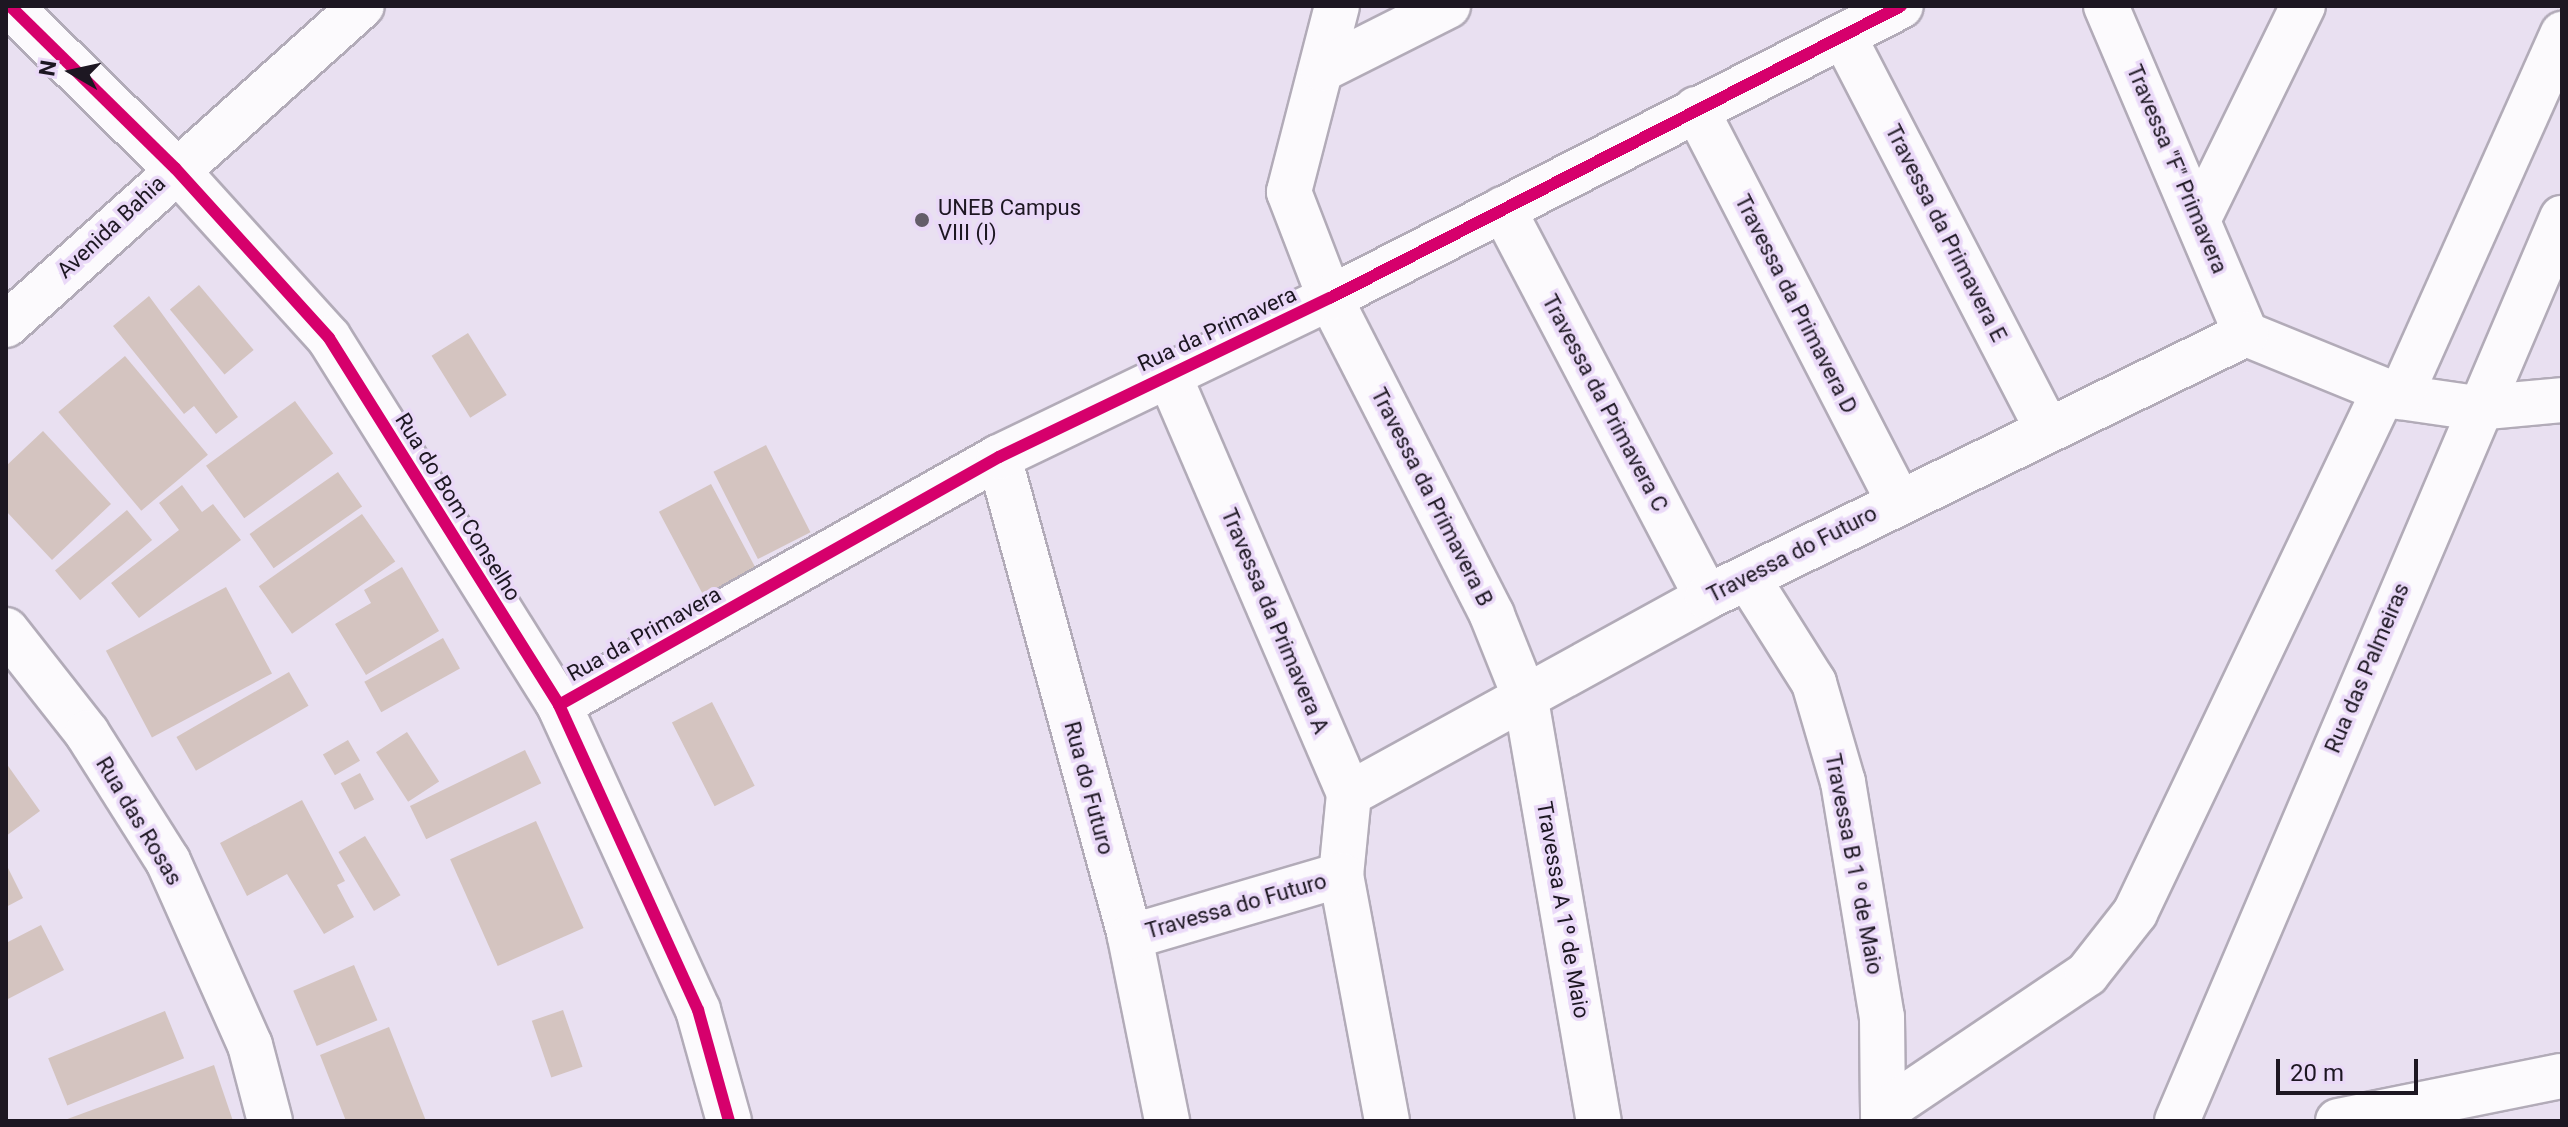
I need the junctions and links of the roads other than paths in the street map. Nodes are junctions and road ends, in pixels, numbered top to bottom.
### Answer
1 (10, 6) edge
2 (362, 6) edge
3 (1337, 6) edge
4 (1448, 6) edge
5 (1901, 6) edge
6 (2106, 6) edge
7 (2303, 6) edge
8 (2562, 34) edge
9 (1844, 37) junction
10 (1323, 69) junction
11 (1696, 109) junction
12 (175, 168) junction
13 (1503, 209) junction
14 (2200, 216) junction
15 (2562, 218) edge
16 (1330, 298) junction
17 (6, 325) edge
18 (2246, 334) junction
19 (1168, 373) junction
20 (2392, 395) junction
21 (2562, 400) edge
22 (2476, 408) junction
23 (2047, 428) junction
24 (999, 457) junction
25 (1897, 499) junction
26 (1749, 580) junction
27 (1707, 597) junction
28 (6, 630) edge
29 (1526, 700) junction
30 (559, 705) junction
31 (1349, 794) junction
32 (1341, 875) junction
33 (1130, 937) junction
34 (2562, 1076) edge
35 (1884, 1116) edge
36 (270, 1121) edge
37 (729, 1121) edge
38 (1167, 1121) edge
39 (1387, 1121) edge
40 (1599, 1121) edge
41 (2177, 1121) edge
42 (2338, 1121) edge

1 - 12 street, Rua do Bom Conselho
2 - 12 street, Avenida Bahia
3 - 10 street, Travessa da Primavera B
4 - 10 street
5 - 9 street, Rua da Primavera
6 - 14 street, Travessa "F" Primavera
7 - 14 street
8 - 20 street
9 - 11 street, Rua da Primavera
9 - 23 street, Travessa da Primavera E
10 - 16 street, Travessa da Primavera B
11 - 13 street, Rua da Primavera
11 - 25 street, Travessa da Primavera D
12 - 17 street, Avenida Bahia
12 - 30 street, Rua do Bom Conselho
13 - 16 street, Rua da Primavera
13 - 27 street, Travessa da Primavera C
14 - 18 street, Travessa "F" Primavera
15 - 22 street, Rua das Palmeiras
16 - 19 street, Rua da Primavera
16 - 29 street, Travessa da Primavera B
18 - 20 street
18 - 23 street, Travessa do Futuro
19 - 24 street, Rua da Primavera
19 - 31 street, Travessa da Primavera A
20 - 22 street
20 - 35 street
21 - 22 street
22 - 41 street, Rua das Palmeiras
23 - 25 street, Travessa do Futuro
24 - 30 street, Rua da Primavera
24 - 33 street, Rua do Futuro
25 - 26 street, Travessa do Futuro
26 - 27 street, Travessa do Futuro
26 - 35 street, Travessa B 1 º de Maio
27 - 29 street, Travessa do Futuro
28 - 36 street, Rua das Rosas
29 - 31 street, Travessa do Futuro
29 - 40 street, Travessa A 1º de Maio
30 - 37 street, Rua do Bom Conselho
31 - 32 street, Travessa da Primavera A
32 - 33 street, Travessa do Futuro
32 - 39 street, Travessa da Primavera A
33 - 38 street, Rua do Futuro
34 - 42 street

